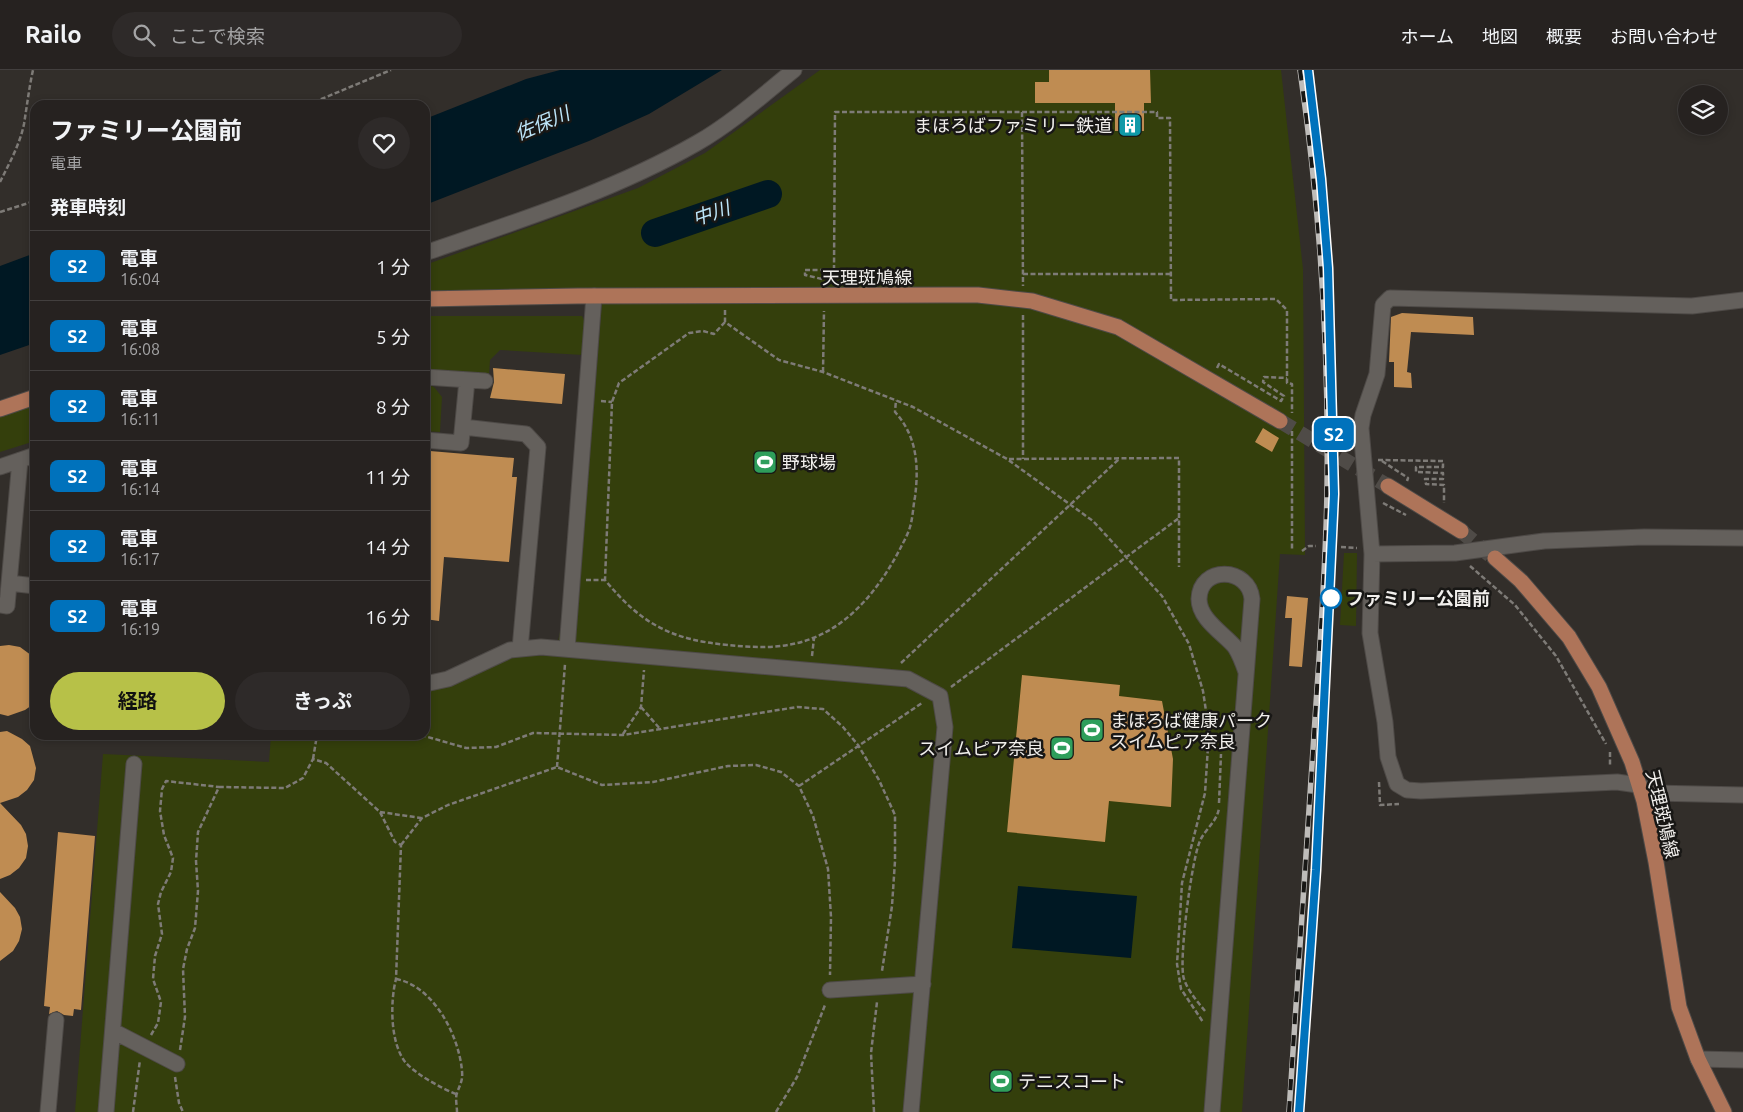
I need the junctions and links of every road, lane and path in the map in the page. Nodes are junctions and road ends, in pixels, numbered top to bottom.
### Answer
1 (33, 70) edge
2 (391, 70) edge
3 (794, 70) edge
4 (319, 100) edge
5 (1022, 112) junction
6 (0, 182) edge
7 (30, 203) edge
8 (0, 212) edge
9 (430, 251) edge
10 (834, 270) junction
11 (1023, 274) junction
12 (1171, 274) junction
13 (824, 280) dead end
14 (843, 286) dead end
15 (1023, 290) dead end
16 (594, 296) junction
17 (430, 299) edge
18 (1743, 300) edge
19 (833, 309) dead end
20 (734, 310) dead end
21 (1032, 313) dead end
22 (725, 322) junction
23 (1219, 364) dead end
24 (823, 372) junction
25 (430, 377) edge
26 (1287, 378) junction
27 (467, 380) junction
28 (485, 381) dead end
29 (30, 399) edge
30 (896, 400) junction
31 (0, 408) edge
32 (1288, 419) junction
33 (462, 427) junction
34 (430, 440) edge
35 (30, 457) edge
36 (1008, 459) junction
37 (1023, 459) junction
38 (1119, 459) junction
39 (20, 460) junction
40 (0, 467) edge
41 (1408, 478) dead end
42 (1388, 486) tunnel mouth
43 (1070, 504) junction
44 (1385, 505) dead end
45 (1444, 507) dead end
46 (1405, 516) dead end
47 (1179, 518) junction
48 (1461, 531) tunnel mouth
49 (1743, 538) edge
50 (1316, 546) dead end
51 (1292, 551) dead end
52 (1302, 551) dead end
53 (1372, 554) junction
54 (1455, 554) junction
55 (1126, 557) junction
56 (1494, 558) tunnel mouth
57 (1179, 567) dead end
58 (9, 583) junction
59 (30, 585) edge
60 (0, 605) edge
61 (520, 649) junction
62 (567, 649) junction
63 (646, 656) junction
64 (1246, 672) junction
65 (885, 678) junction
66 (430, 683) edge
67 (940, 696) junction
68 (641, 707) junction
69 (662, 730) junction
70 (559, 733) junction
71 (1607, 733) dead end
72 (623, 735) junction
73 (430, 738) edge
74 (316, 740) edge
75 (858, 745) junction
76 (1221, 754) dead end
77 (313, 759) junction
78 (134, 764) dead end
79 (557, 767) junction
80 (1638, 785) junction
81 (799, 786) junction
82 (219, 787) junction
83 (1743, 795) edge
84 (380, 812) junction
85 (422, 818) junction
86 (401, 845) junction
87 (396, 979) junction
88 (922, 984) junction
89 (879, 988) junction
90 (830, 990) junction
91 (1207, 1014) dead end
92 (56, 1020) dead end
93 (1206, 1029) dead end
94 (113, 1030) junction
95 (144, 1047) junction
96 (1698, 1059) junction
97 (1743, 1060) edge
98 (177, 1064) junction
99 (456, 1094) junction
100 (48, 1112) edge
101 (106, 1112) edge
102 (133, 1112) edge
103 (183, 1112) edge
104 (457, 1112) edge
105 (776, 1112) edge
106 (874, 1112) edge
107 (910, 1112) edge
108 (1212, 1112) edge
109 (1724, 1112) edge

1 - 6 path
2 - 4 path
3 - 9 street
5 - 10 path
5 - 11 path
5 - 12 path
7 - 8 path
10 - 13 path
10 - 14 path
11 - 12 path
11 - 15 path
12 - 26 path
16 - 17 main road, 天理斑鳩線
16 - 32 main road, 天理斑鳩線
16 - 62 street
18 - 53 street
19 - 24 path
20 - 22 path
21 - 37 path
22 - 24 path
22 - 30 path
23 - 26 path
24 - 30 path
25 - 27 street
26 - 32 path
27 - 28 street
27 - 33 street
29 - 31 main road
30 - 36 path
32 - 51 path
33 - 34 street
33 - 61 street
35 - 39 street
36 - 37 path
36 - 43 path
37 - 38 path
38 - 43 path
38 - 47 path
39 - 40 street
39 - 58 street
41 - 45 path
42 - 48 main road
43 - 55 path
43 - 65 path
44 - 46 path
47 - 55 path
47 - 57 path
49 - 54 street
50 - 52 path
53 - 54 street
53 - 80 street
54 - 71 path
55 - 67 path
55 - 93 path
56 - 80 main road, 天理斑鳩線
58 - 59 street
58 - 60 street
61 - 62 street
61 - 66 street
62 - 63 street
62 - 70 path
63 - 65 street
63 - 68 path
64 - 64 street
64 - 108 street
65 - 67 street
67 - 75 path
67 - 88 street
68 - 69 path
68 - 72 path
69 - 72 path
69 - 75 path
70 - 72 path
70 - 73 path
70 - 79 path
74 - 77 path
75 - 81 path
75 - 89 path
76 - 91 path
77 - 82 path
77 - 84 path
78 - 94 street
79 - 81 path
79 - 85 path
80 - 83 street
80 - 96 main road, 天理斑鳩線
81 - 90 path
82 - 95 path
82 - 98 path
84 - 85 path
84 - 86 path
85 - 86 path
86 - 87 path
87 - 99 path
87 - 99 path
88 - 89 street
88 - 107 street
89 - 90 street
89 - 106 path
90 - 105 path
92 - 100 street
94 - 95 street
94 - 101 street
95 - 98 street
95 - 102 path
96 - 97 street
96 - 109 main road, 天理斑鳩線
98 - 103 path
99 - 104 path

